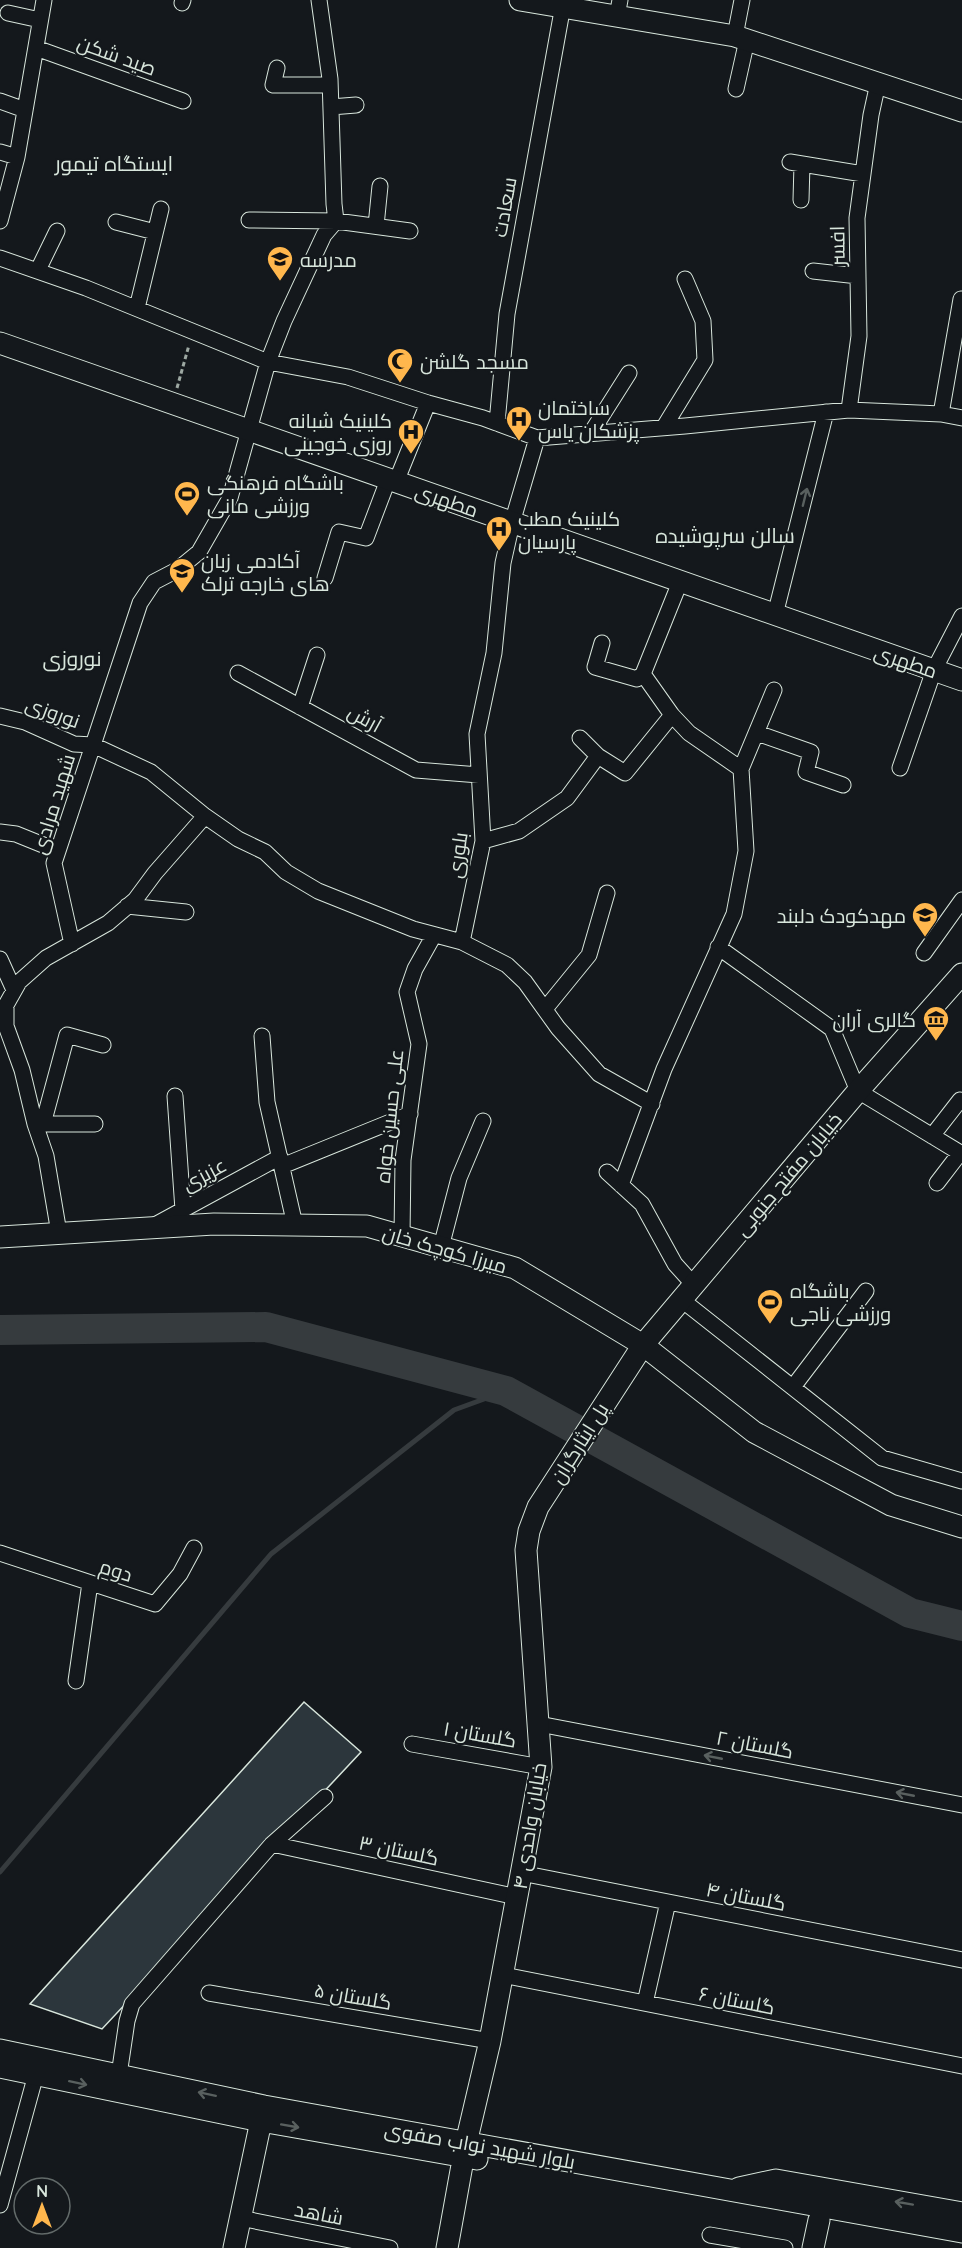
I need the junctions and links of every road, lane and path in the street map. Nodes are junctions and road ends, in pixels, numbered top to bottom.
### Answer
1 (44, 0) edge
2 (319, 0) edge
3 (520, 0) edge
4 (742, 0) edge
5 (563, 4) edge
6 (619, 8) edge
7 (8, 13) dead end
8 (40, 20) junction
9 (741, 38) junction
10 (36, 48) junction
11 (277, 68) dead end
12 (878, 83) junction
13 (330, 85) junction
14 (736, 89) dead end
15 (0, 101) edge
16 (183, 101) dead end
17 (356, 105) dead end
18 (331, 107) junction
19 (25, 110) junction
20 (962, 111) edge
21 (0, 152) edge
22 (17, 157) junction
23 (863, 174) junction
24 (380, 186) dead end
25 (801, 200) dead end
26 (160, 209) dead end
27 (0, 220) edge
28 (249, 220) dead end
29 (336, 221) junction
30 (116, 222) dead end
31 (376, 226) junction
32 (57, 231) dead end
33 (410, 231) dead end
34 (155, 232) junction
35 (0, 258) edge
36 (38, 270) junction
37 (813, 271) dead end
38 (858, 276) junction
39 (684, 279) dead end
40 (961, 299) edge
41 (137, 308) junction
42 (193, 331) junction
43 (0, 343) edge
44 (268, 362) junction
45 (629, 373) dead end
46 (428, 403) junction
47 (173, 404) junction
48 (849, 410) junction
49 (826, 412) junction
50 (941, 414) junction
51 (962, 418) edge
52 (496, 423) junction
53 (664, 427) junction
54 (249, 431) junction
55 (591, 433) junction
56 (537, 438) junction
57 (392, 481) junction
58 (512, 523) junction
59 (325, 578) dead end
60 (680, 582) junction
61 (775, 615) junction
62 (962, 616) edge
63 (602, 643) dead end
64 (317, 655) dead end
65 (934, 670) junction
66 (238, 673) dead end
67 (643, 674) junction
68 (962, 680) edge
69 (774, 690) dead end
70 (300, 707) junction
71 (672, 715) junction
72 (0, 716) edge
73 (757, 733) junction
74 (580, 738) dead end
75 (93, 745) junction
76 (598, 756) junction
77 (900, 768) dead end
78 (741, 769) junction
79 (479, 776) junction
80 (843, 785) dead end
81 (205, 816) junction
82 (0, 832) edge
83 (483, 841) junction
84 (58, 851) junction
85 (607, 893) dead end
86 (962, 900) edge
87 (127, 906) junction
88 (186, 912) dead end
89 (434, 934) junction
90 (462, 942) junction
91 (72, 944) junction
92 (718, 947) junction
93 (924, 953) dead end
94 (0, 959) edge
95 (962, 974) edge
96 (14, 990) junction
97 (545, 1009) junction
98 (3, 1017) edge
99 (262, 1036) dead end
100 (103, 1045) dead end
101 (858, 1091) junction
102 (175, 1096) dead end
103 (960, 1100) dead end
104 (652, 1104) junction
105 (410, 1114) junction
106 (483, 1121) dead end
107 (39, 1124) junction
108 (95, 1124) dead end
109 (932, 1136) junction
110 (961, 1154) edge
111 (281, 1161) junction
112 (607, 1172) dead end
113 (937, 1183) dead end
114 (621, 1185) junction
115 (183, 1210) junction
116 (295, 1225) junction
117 (149, 1228) junction
118 (59, 1233) junction
119 (402, 1236) junction
120 (0, 1237) edge
121 (441, 1247) junction
122 (866, 1291) dead end
123 (688, 1293) junction
124 (643, 1345) junction
125 (619, 1380) joint
126 (793, 1387) junction
127 (962, 1481) edge
128 (538, 1507) joint
129 (962, 1527) edge
130 (194, 1548) dead end
131 (0, 1553) edge
132 (90, 1583) junction
133 (76, 1681) dead end
134 (539, 1724) junction
135 (412, 1744) dead end
136 (541, 1767) junction
137 (325, 1797) dead end
138 (962, 1805) edge
139 (272, 1844) junction
140 (521, 1873) junction
141 (517, 1897) junction
142 (668, 1902) junction
143 (962, 1960) edge
144 (503, 1975) junction
145 (209, 1993) dead end
146 (645, 2003) junction
147 (490, 2041) junction
148 (0, 2050) edge
149 (38, 2066) junction
150 (962, 2066) edge
151 (0, 2067) edge
152 (118, 2075) junction
153 (477, 2094) junction
154 (261, 2121) junction
155 (432, 2136) junction
156 (465, 2150) junction
157 (729, 2190) junction
158 (0, 2205) edge
159 (962, 2213) edge
160 (240, 2218) junction
161 (819, 2220) junction
162 (962, 2232) edge
163 (710, 2235) dead end
164 (962, 2246) edge
165 (234, 2248) edge
166 (390, 2248) edge
167 (447, 2248) edge
168 (785, 2248) edge
169 (813, 2248) edge

1 - 8 street
2 - 13 street
3 - 5 main road
4 - 9 street
5 - 6 main road
5 - 52 street, سعادت
6 - 9 main road
7 - 8 street
8 - 10 street
9 - 12 main road
9 - 14 street
10 - 16 street, صید شکن
10 - 19 street
11 - 13 street
12 - 20 main road
12 - 23 street, افسر
13 - 18 street
15 - 19 street
17 - 18 street
18 - 29 street
19 - 22 street
21 - 22 street
22 - 27 street
23 - 25 street
23 - 38 street, افسر
24 - 31 street
26 - 34 street
28 - 29 street
29 - 31 street
29 - 44 street, شهید مرادی
30 - 34 street
31 - 33 street
32 - 36 street
34 - 41 street
35 - 36 street
36 - 41 street
37 - 38 street
38 - 48 street, افسر
39 - 53 street
40 - 50 street
41 - 42 street
42 - 44 street
42 - 47 path
43 - 47 main road, مطهری
44 - 46 street
44 - 54 street, شهید مرادی
45 - 55 street
46 - 52 street
46 - 57 street
47 - 54 main road, مطهری
48 - 49 street
48 - 50 street
49 - 53 street
61 -> 49 street
50 - 51 street
52 - 56 street
53 - 55 street
54 - 57 main road, مطهری
54 - 75 street, شهید مرادی
55 - 56 street
56 - 58 street, بلوری
57 - 58 main road, مطهری
57 - 59 street
58 - 60 main road, مطهری
58 - 79 street, بلوری
60 - 61 main road, مطهری
60 - 67 street
61 - 65 main road, مطهری
62 - 65 street
63 - 67 street
64 - 70 street
65 - 68 main road, مطهری
65 - 77 street
66 - 70 street, آرش
67 - 71 street
69 - 73 street
70 - 79 street, آرش
71 - 76 street
71 - 78 street
72 - 75 street, نوروزی
73 - 78 street
73 - 80 street
74 - 76 street
75 - 81 street, نوروزی
75 - 84 street, شهید مرادی
76 - 83 street
78 - 92 street
79 - 83 street, بلوری
81 - 87 street
81 - 89 street, نوروزی
82 - 84 street
83 - 90 street, بلوری
84 - 91 street, شهید مرادی
85 - 97 street
86 - 93 street
87 - 88 street
87 - 91 street
89 - 90 street, نوروزی
89 - 105 street, علی حسین خواه
90 - 97 street
91 - 96 street
92 - 101 street
92 - 104 street
94 - 96 street
95 - 101 main road, خیابان مفتح جنوبی
96 - 98 street
97 - 104 street
98 - 107 street
99 - 111 street
100 - 107 street
101 - 109 street
101 - 123 main road, خیابان مفتح جنوبی
102 - 115 street
103 - 109 street
104 - 114 street
105 - 111 street, عزیزی
105 - 119 street, علی حسین خواه
106 - 121 street
107 - 108 street
107 - 118 street
109 - 110 street
110 - 113 street
111 - 115 street, عزیزی
111 - 116 street
112 - 114 street
114 - 123 street
115 - 117 street, عزیزی
116 - 117 main road, میرزا کوچک خان
116 - 119 main road, میرزا کوچک خان
117 - 118 main road, میرزا کوچک خان
118 - 120 main road, میرزا کوچک خان
119 - 121 main road, میرزا کوچک خان
121 - 124 main road, میرزا کوچک خان
122 - 126 street
123 - 124 main road, خیابان مفتح جنوبی
123 - 126 street
124 - 125 main road, خیابان مفتح جنوبی
124 - 129 main road, میرزا کوچک خان
125 - 128 main road, پل ایثارگران
126 - 127 street
128 - 134 main road, خیابان واحدی ۴
130 - 132 street, دوم
131 - 132 street, دوم
132 - 133 street
134 - 136 main road, خیابان واحدی ۴
138 -> 134 street, گلستان ۲
135 - 136 street, گلستان ۱
136 - 140 main road, خیابان واحدی ۴
137 - 139 street
139 - 141 street, گلستان ۳
139 - 152 street
140 - 141 main road, خیابان واحدی ۴
140 - 142 street, گلستان ۴
141 - 144 main road, خیابان واحدی ۴
142 - 143 street, گلستان ۴
142 - 146 street
144 - 146 street, گلستان ۶
144 - 147 main road, خیابان واحدی ۴
145 - 147 street, گلستان ۵
146 - 150 street, گلستان ۶
147 - 153 main road, خیابان واحدی ۴
148 - 149 main road, بلوار شهید نواب صفوی
149 - 151 main road, بلوار شهید نواب صفوی
149 - 152 main road, بلوار شهید نواب صفوی
149 -> 154 main road, بلوار شهید نواب صفوی
149 - 158 street
155 -> 152 main road, بلوار شهید نواب صفوی
153 - 155 main road
153 - 156 main road, خیابان واحدی ۴
154 -> 156 main road, بلوار شهید نواب صفوی
154 - 160 main road
155 - 156 main road, بلوار شهید نواب صفوی
156 - 157 main road, بلوار شهید نواب صفوی
156 - 161 main road, بلوار شهید نواب صفوی
156 - 167 main road, خیابان واحدی ۴
159 -> 157 main road
157 - 162 main road, بلوار شهید نواب صفوی
160 - 165 main road
160 - 166 street, شاهد
161 - 164 main road, بلوار شهید نواب صفوی
161 - 169 main road
163 - 168 street

